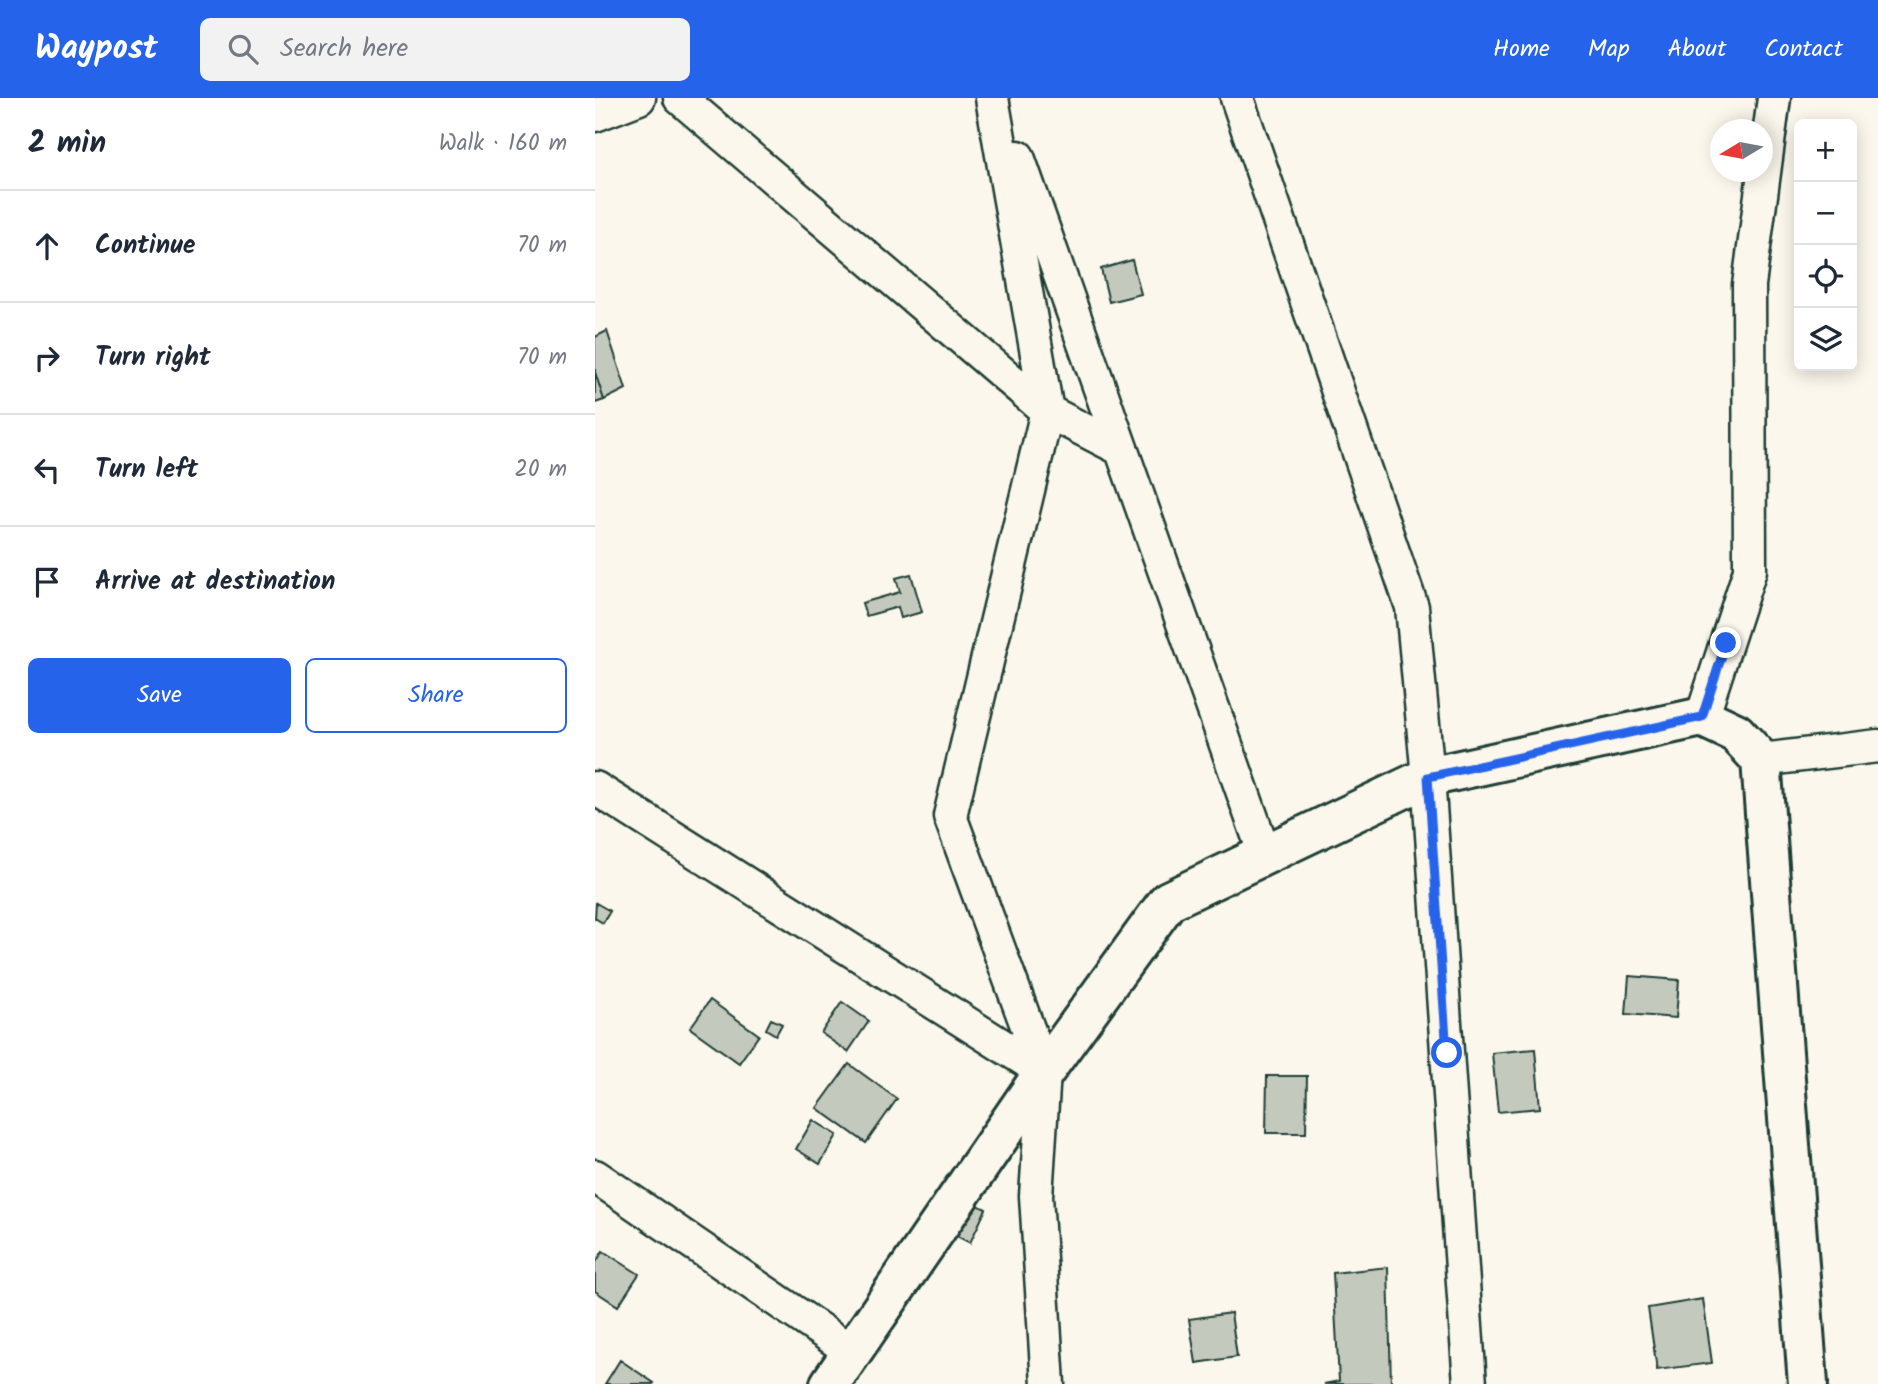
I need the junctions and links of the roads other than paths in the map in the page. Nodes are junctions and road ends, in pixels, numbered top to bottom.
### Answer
1 (639, 98) edge
2 (680, 98) edge
3 (995, 98) edge
4 (1237, 98) edge
5 (1774, 98) edge
6 (595, 115) edge
7 (1047, 411) junction
8 (1121, 449) junction
9 (1702, 717) junction
10 (1878, 746) edge
11 (1761, 760) junction
12 (1428, 777) junction
13 (600, 800) edge
14 (1265, 855) junction
15 (1044, 1072) junction
16 (595, 1176) edge
17 (851, 1351) junction
18 (830, 1384) edge
19 (1048, 1384) edge
20 (1470, 1384) edge
21 (1808, 1384) edge

1 - 6 street
2 - 7 street
3 - 7 street
3 - 8 street
4 - 12 street
5 - 9 street
7 - 8 street
7 - 15 street
8 - 14 street
9 - 11 street
9 - 12 street
10 - 11 street
11 - 21 street
12 - 14 street
12 - 20 street
13 - 15 street
14 - 15 street
15 - 17 street
15 - 19 street
16 - 17 street
17 - 18 street

